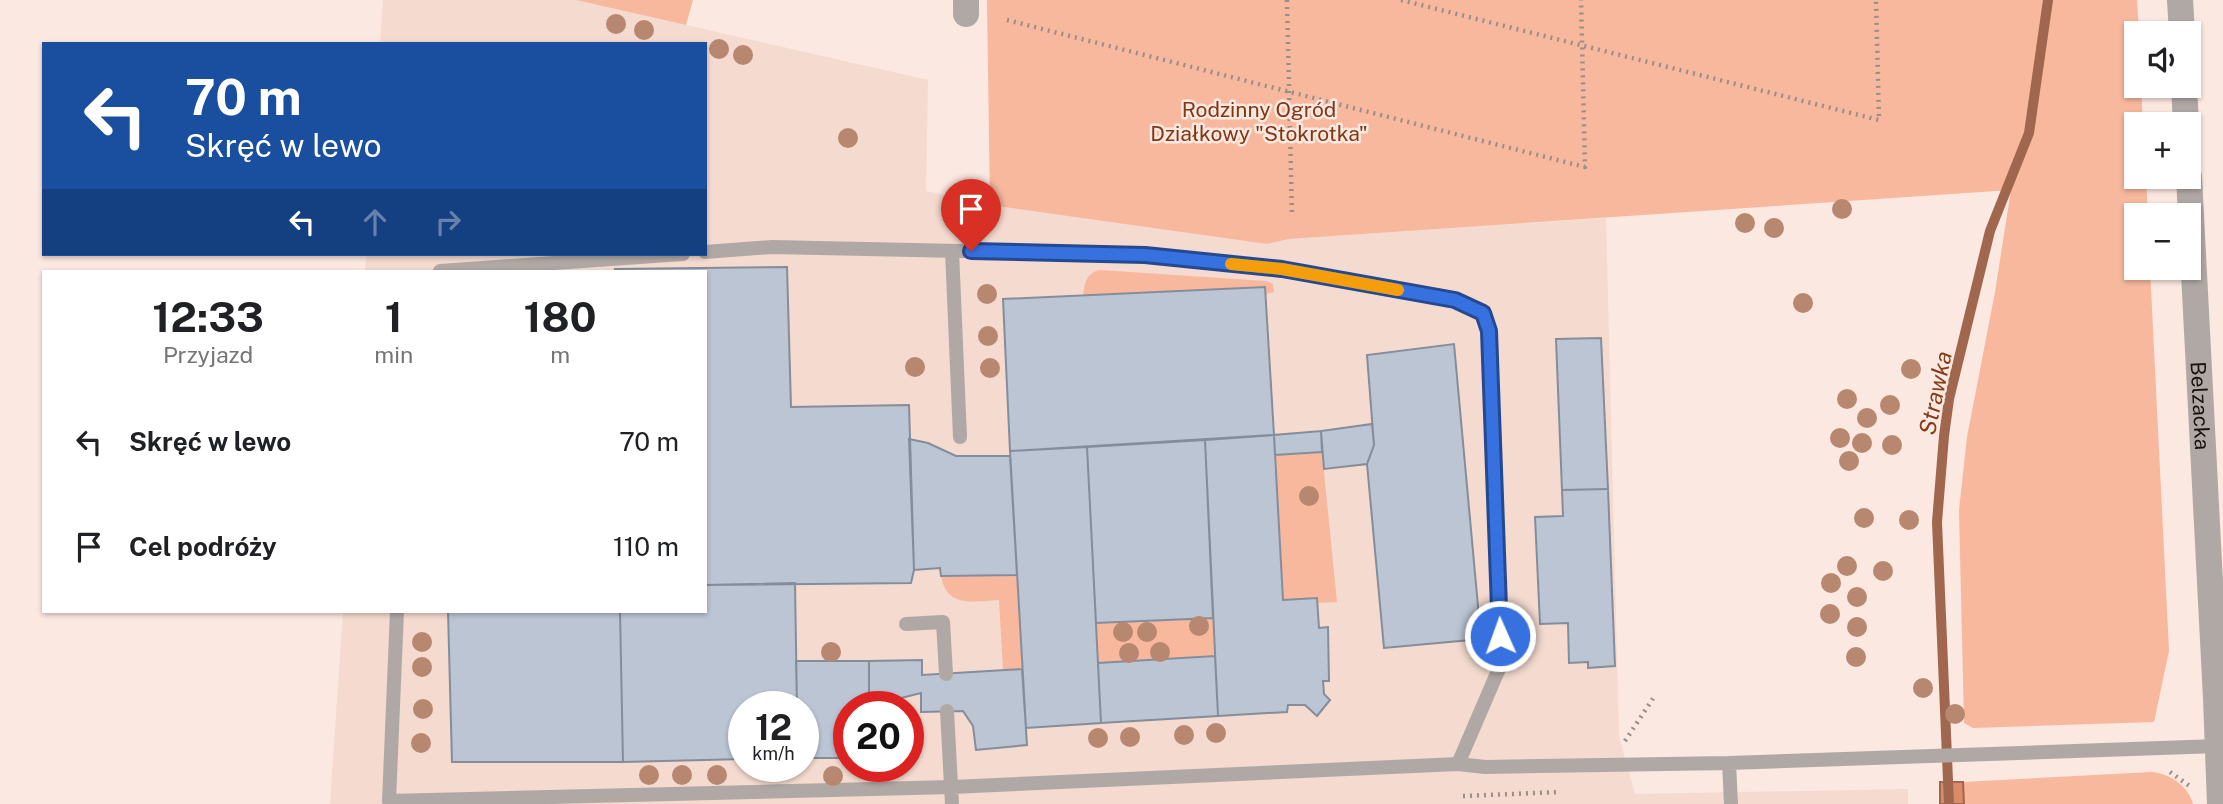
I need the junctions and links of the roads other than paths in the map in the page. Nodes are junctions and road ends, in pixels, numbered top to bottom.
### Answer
1 (2180, 0) edge
2 (2181, 21) edge
3 (2190, 189) edge
4 (953, 251) junction
5 (707, 252) edge
6 (654, 256) edge
7 (454, 270) edge
8 (960, 437) dead end
9 (397, 613) edge
10 (906, 624) dead end
11 (946, 674) dead end
12 (947, 711) dead end
13 (2218, 746) junction
14 (1729, 763) junction
15 (1458, 764) junction
16 (952, 787) junction
17 (389, 803) edge
18 (952, 804) edge
19 (1731, 804) edge
20 (2220, 804) edge

1 - 2 street
3 - 13 street, Belzacka
4 - 5 lane
4 - 8 lane
4 - 15 lane
6 - 7 lane
9 - 17 lane
10 - 11 lane
12 - 16 lane
13 - 14 lane
13 - 20 street, Belzacka
14 - 15 lane
14 - 19 lane
15 - 16 lane
16 - 17 lane
16 - 18 lane

